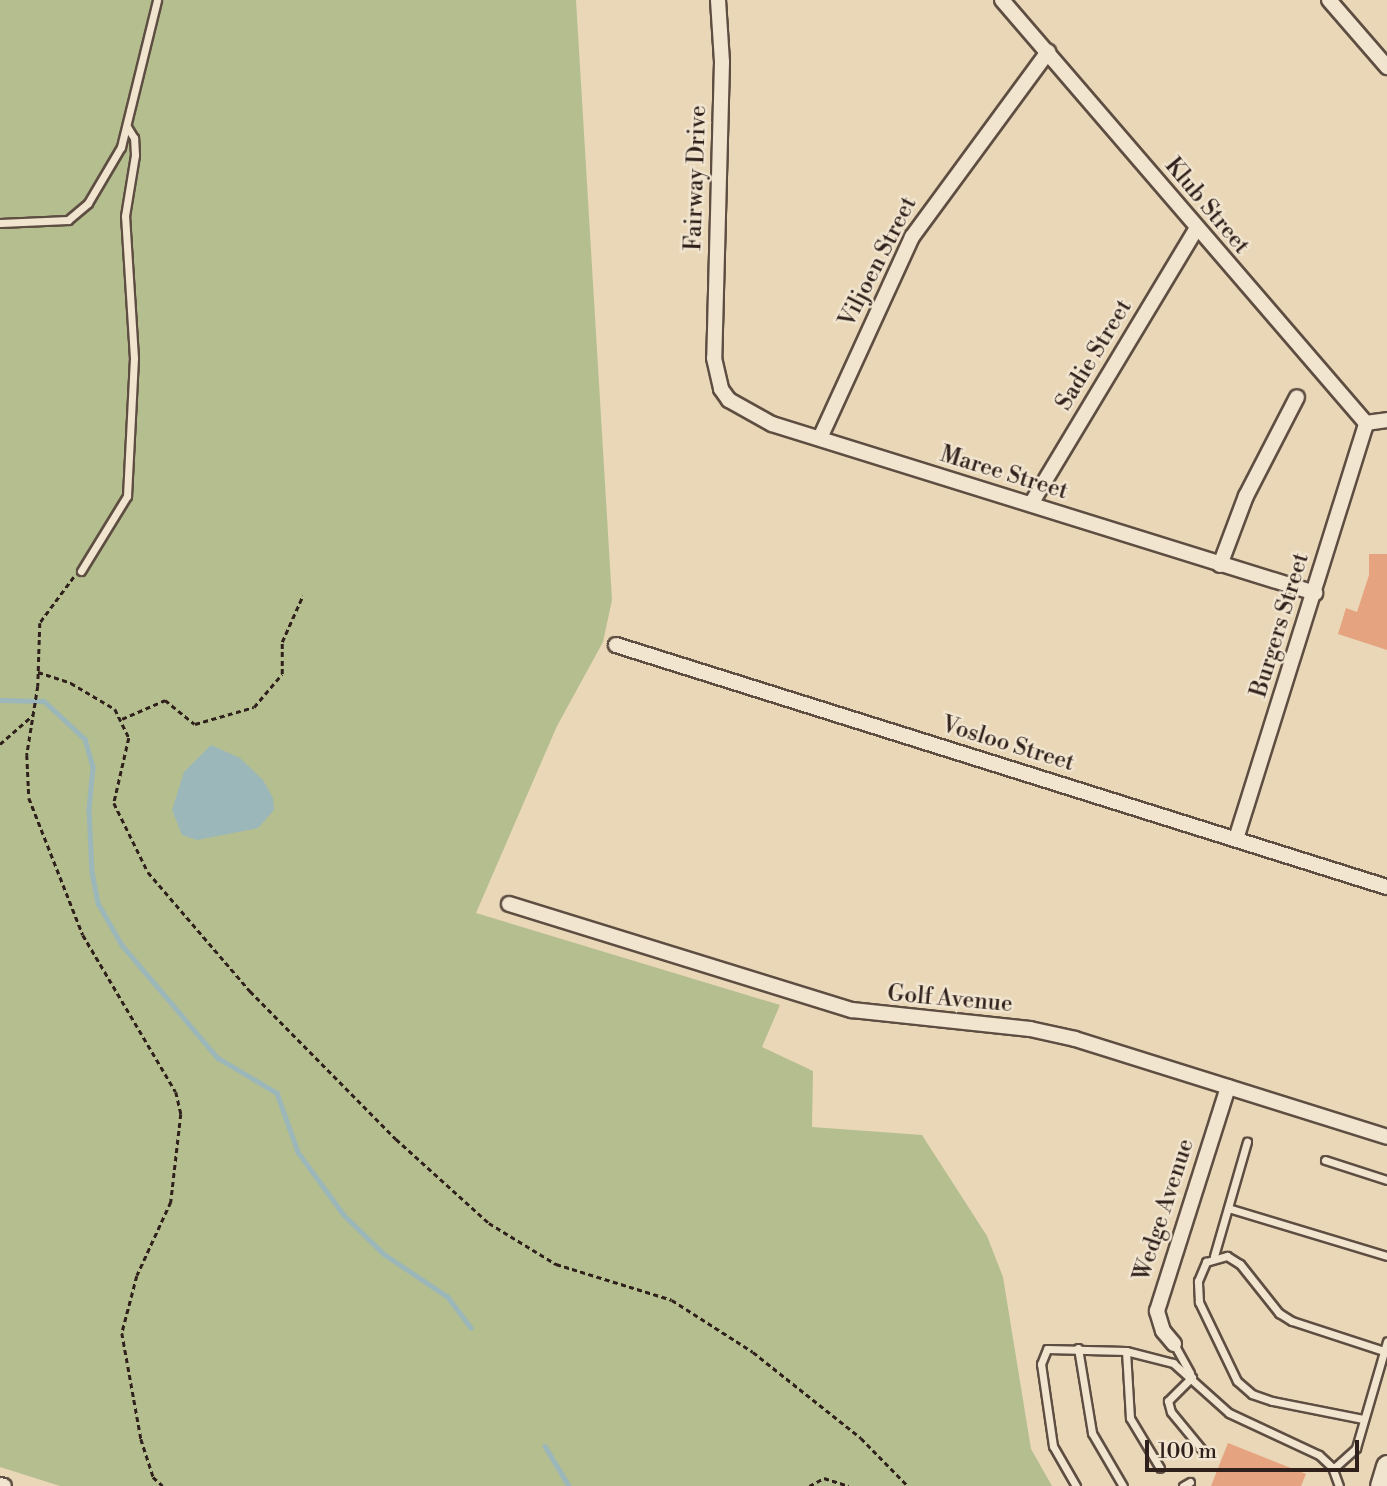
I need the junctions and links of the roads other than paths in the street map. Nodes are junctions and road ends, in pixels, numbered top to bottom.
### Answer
1 (157, 0) edge
2 (718, 0) edge
3 (1002, 0) edge
4 (1329, 0) edge
5 (1048, 52) junction
6 (1387, 67) edge
7 (127, 127) junction
8 (0, 223) edge
9 (1197, 228) junction
10 (714, 358) joint
11 (1297, 397) dead end
12 (1387, 420) edge
13 (1366, 423) junction
14 (820, 438) junction
15 (1031, 505) junction
16 (1220, 565) junction
17 (80, 571) road end
18 (1315, 593) junction
19 (616, 645) dead end
20 (1236, 839) junction
21 (1387, 887) edge
22 (509, 904) dead end
23 (1228, 1087) junction
24 (1387, 1137) edge
25 (1247, 1142) dead end
26 (1325, 1160) dead end
27 (1387, 1180) edge
28 (1228, 1208) junction
29 (1214, 1256) junction
30 (1387, 1256) edge
31 (1387, 1341) edge
32 (1174, 1344) joint
33 (1077, 1348) junction
34 (1126, 1351) junction
35 (1384, 1351) junction
36 (1192, 1377) junction
37 (1363, 1419) junction
38 (1204, 1451) dead end
39 (1387, 1466) edge
40 (1160, 1468) dead end
41 (1334, 1469) junction
42 (1076, 1486) edge
43 (1123, 1486) edge
44 (1339, 1486) edge
45 (1381, 1486) edge

1 - 7 lane
2 - 10 street, Fairway Drive
3 - 5 street, Klub Street
4 - 6 street
5 - 9 street, Klub Street
5 - 14 street, Viljoen Street
7 - 8 lane
7 - 17 lane
9 - 13 street, Klub Street
9 - 15 street, Sadie Street
10 - 14 street, Maree Street
11 - 16 street
12 - 13 street
13 - 18 street, Burgers Street
14 - 15 street, Maree Street
15 - 16 street, Maree Street
16 - 18 street, Maree Street
18 - 20 street, Burgers Street
19 - 20 street, Vosloo Street
20 - 21 street, Vosloo Street
22 - 23 street, Golf Avenue
23 - 24 street, Golf Avenue
23 - 32 street, Wedge Avenue
25 - 28 lane
26 - 27 lane
28 - 29 lane
28 - 30 lane
29 - 35 lane
29 - 37 lane
31 - 35 lane
32 - 36 lane
33 - 34 lane
33 - 42 lane
33 - 43 lane
34 - 36 lane
34 - 40 lane
35 - 37 lane
36 - 38 lane
36 - 41 lane
37 - 41 lane
39 - 45 main road
41 - 44 lane

